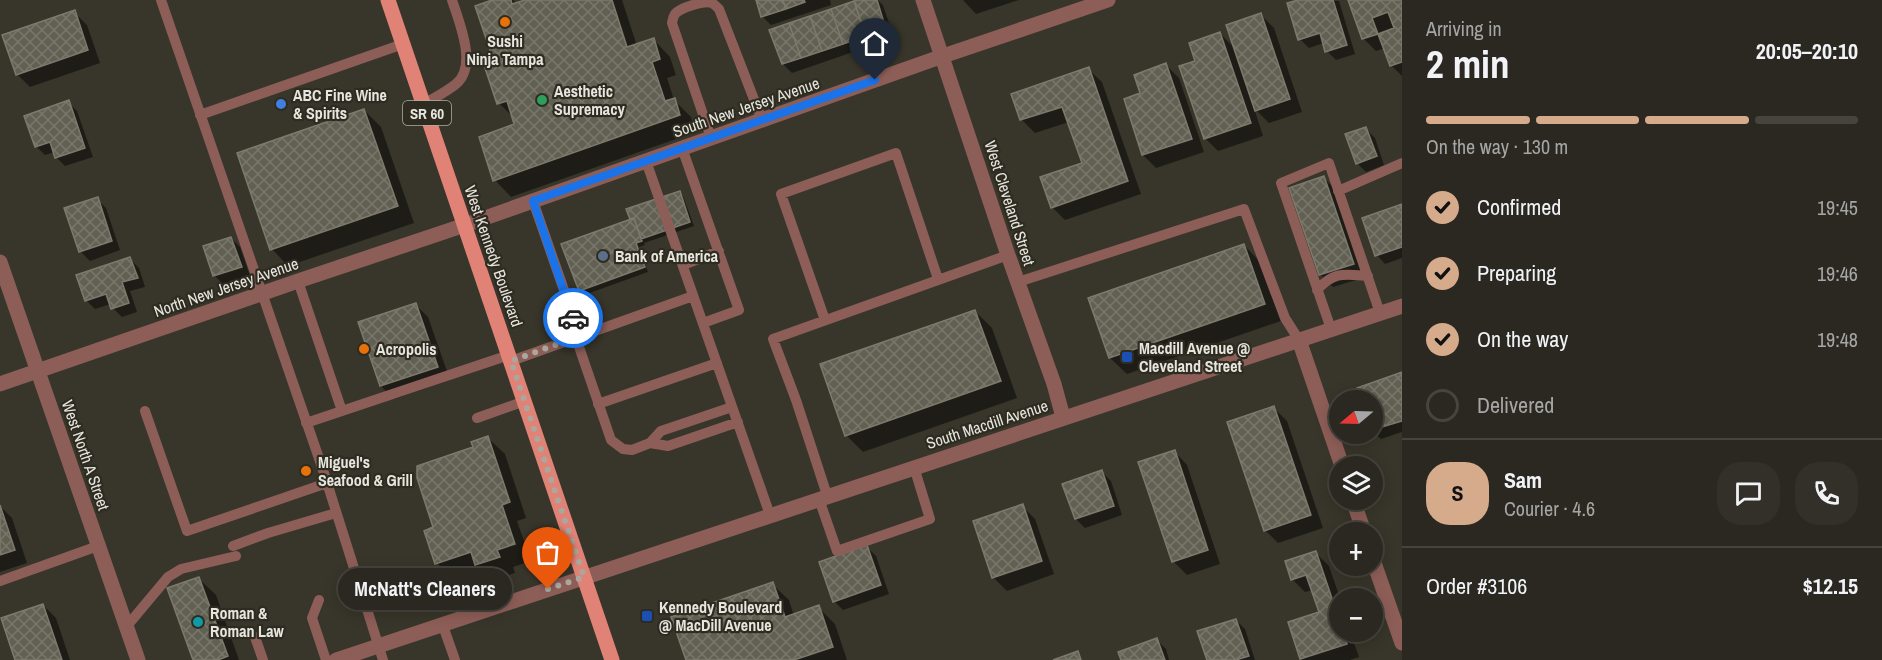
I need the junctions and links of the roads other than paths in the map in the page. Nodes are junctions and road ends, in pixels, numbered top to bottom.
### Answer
1 (161, 0) edge
2 (388, 0) edge
3 (452, 0) edge
4 (923, 0) edge
5 (1108, 0) edge
6 (403, 44) junction
7 (942, 57) junction
8 (424, 104) junction
9 (200, 115) junction
10 (762, 120) junction
11 (711, 138) junction
12 (682, 148) junction
13 (646, 161) junction
14 (1402, 163) edge
15 (1338, 191) junction
16 (533, 201) junction
17 (465, 225) junction
18 (719, 251) junction
19 (1008, 255) junction
20 (0, 262) edge
21 (682, 265) junction
22 (1368, 276) junction
23 (938, 279) junction
24 (298, 281) junction
25 (1018, 282) junction
26 (1317, 290) junction
27 (261, 293) junction
28 (693, 296) junction
29 (1402, 306) edge
30 (1380, 313) junction
31 (825, 321) junction
32 (703, 323) junction
33 (1331, 329) junction
34 (578, 337) junction
35 (1299, 340) junction
36 (510, 358) junction
37 (717, 363) junction
38 (38, 371) junction
39 (0, 384) edge
40 (525, 401) junction
41 (598, 404) junction
42 (732, 407) junction
43 (145, 411) dead end
44 (342, 411) junction
45 (1063, 417) junction
46 (477, 418) dead end
47 (738, 422) junction
48 (306, 423) junction
49 (650, 443) junction
50 (1339, 456) edge
51 (914, 467) junction
52 (327, 483) junction
53 (823, 497) junction
54 (336, 513) junction
55 (770, 515) junction
56 (98, 546) junction
57 (1379, 576) edge
58 (584, 577) junction
59 (0, 581) edge
60 (319, 600) dead end
61 (442, 623) junction
62 (127, 626) junction
63 (255, 637) dead end
64 (1402, 643) edge
65 (378, 645) junction
66 (138, 660) edge
67 (263, 660) edge
68 (326, 660) edge
69 (336, 660) edge
70 (383, 660) edge
71 (455, 660) edge
72 (612, 660) edge

1 - 9 lane
2 - 6 main road, West Kennedy Boulevard / SR 60
3 - 8 lane
4 - 7 street, West Cleveland Street
5 - 7 street, South New Jersey Avenue
6 - 8 main road, West Kennedy Boulevard / SR 60
6 - 9 lane
7 - 10 street, South New Jersey Avenue
7 - 19 street, West Cleveland Street
8 - 17 main road, West Kennedy Boulevard / SR 60
9 - 27 lane
10 - 11 street, South New Jersey Avenue
10 - 11 lane
11 - 12 street, South New Jersey Avenue
12 - 13 street, South New Jersey Avenue
12 - 18 lane
13 - 16 street, South New Jersey Avenue
13 - 21 lane
14 - 15 lane
15 - 22 lane
15 - 26 lane
16 - 17 street, South New Jersey Avenue
16 - 34 lane
17 - 24 street, North New Jersey Avenue
17 - 36 main road, West Kennedy Boulevard / SR 60
18 - 21 lane
18 - 32 lane
19 - 23 lane
19 - 25 street, West Cleveland Street
20 - 38 street, West North A Street
21 - 28 lane
22 - 26 lane
22 - 30 lane
23 - 31 lane
23 - 31 lane
24 - 27 street, North New Jersey Avenue
24 - 44 lane
25 - 35 lane
25 - 45 street, West Cleveland Street
26 - 33 lane
27 - 38 street, North New Jersey Avenue
27 - 48 lane
28 - 32 lane
28 - 34 lane
29 - 30 street, South Macdill Avenue
30 - 33 street, South Macdill Avenue
31 - 53 lane
32 - 37 lane
33 - 35 street, South Macdill Avenue
34 - 36 lane
34 - 41 lane
35 - 45 street, South Macdill Avenue
35 - 50 street
36 - 40 main road, West Kennedy Boulevard / SR 60
36 - 44 lane
37 - 41 lane
37 - 42 lane
38 - 39 street, North New Jersey Avenue
38 - 56 street, West North A Street
40 - 46 lane
40 - 58 main road, West Kennedy Boulevard / SR 60
41 - 49 lane
42 - 47 lane
42 - 49 lane
43 - 52 lane
44 - 48 lane
45 - 51 street, South Macdill Avenue
47 - 49 lane
47 - 55 lane
48 - 52 lane
51 - 53 street, South Macdill Avenue
51 - 53 lane
52 - 54 lane
53 - 55 street, South Macdill Avenue
54 - 62 lane
54 - 65 lane
55 - 58 street, South Macdill Avenue
56 - 59 lane
56 - 62 street, West North A Street
57 - 64 street
58 - 61 street, South Macdill Avenue
58 - 72 main road, West Kennedy Boulevard / SR 60
60 - 68 lane
61 - 65 street, South Macdill Avenue
61 - 71 lane
62 - 66 street, West North A Street
63 - 67 lane
65 - 69 street, South Macdill Avenue
65 - 70 lane

